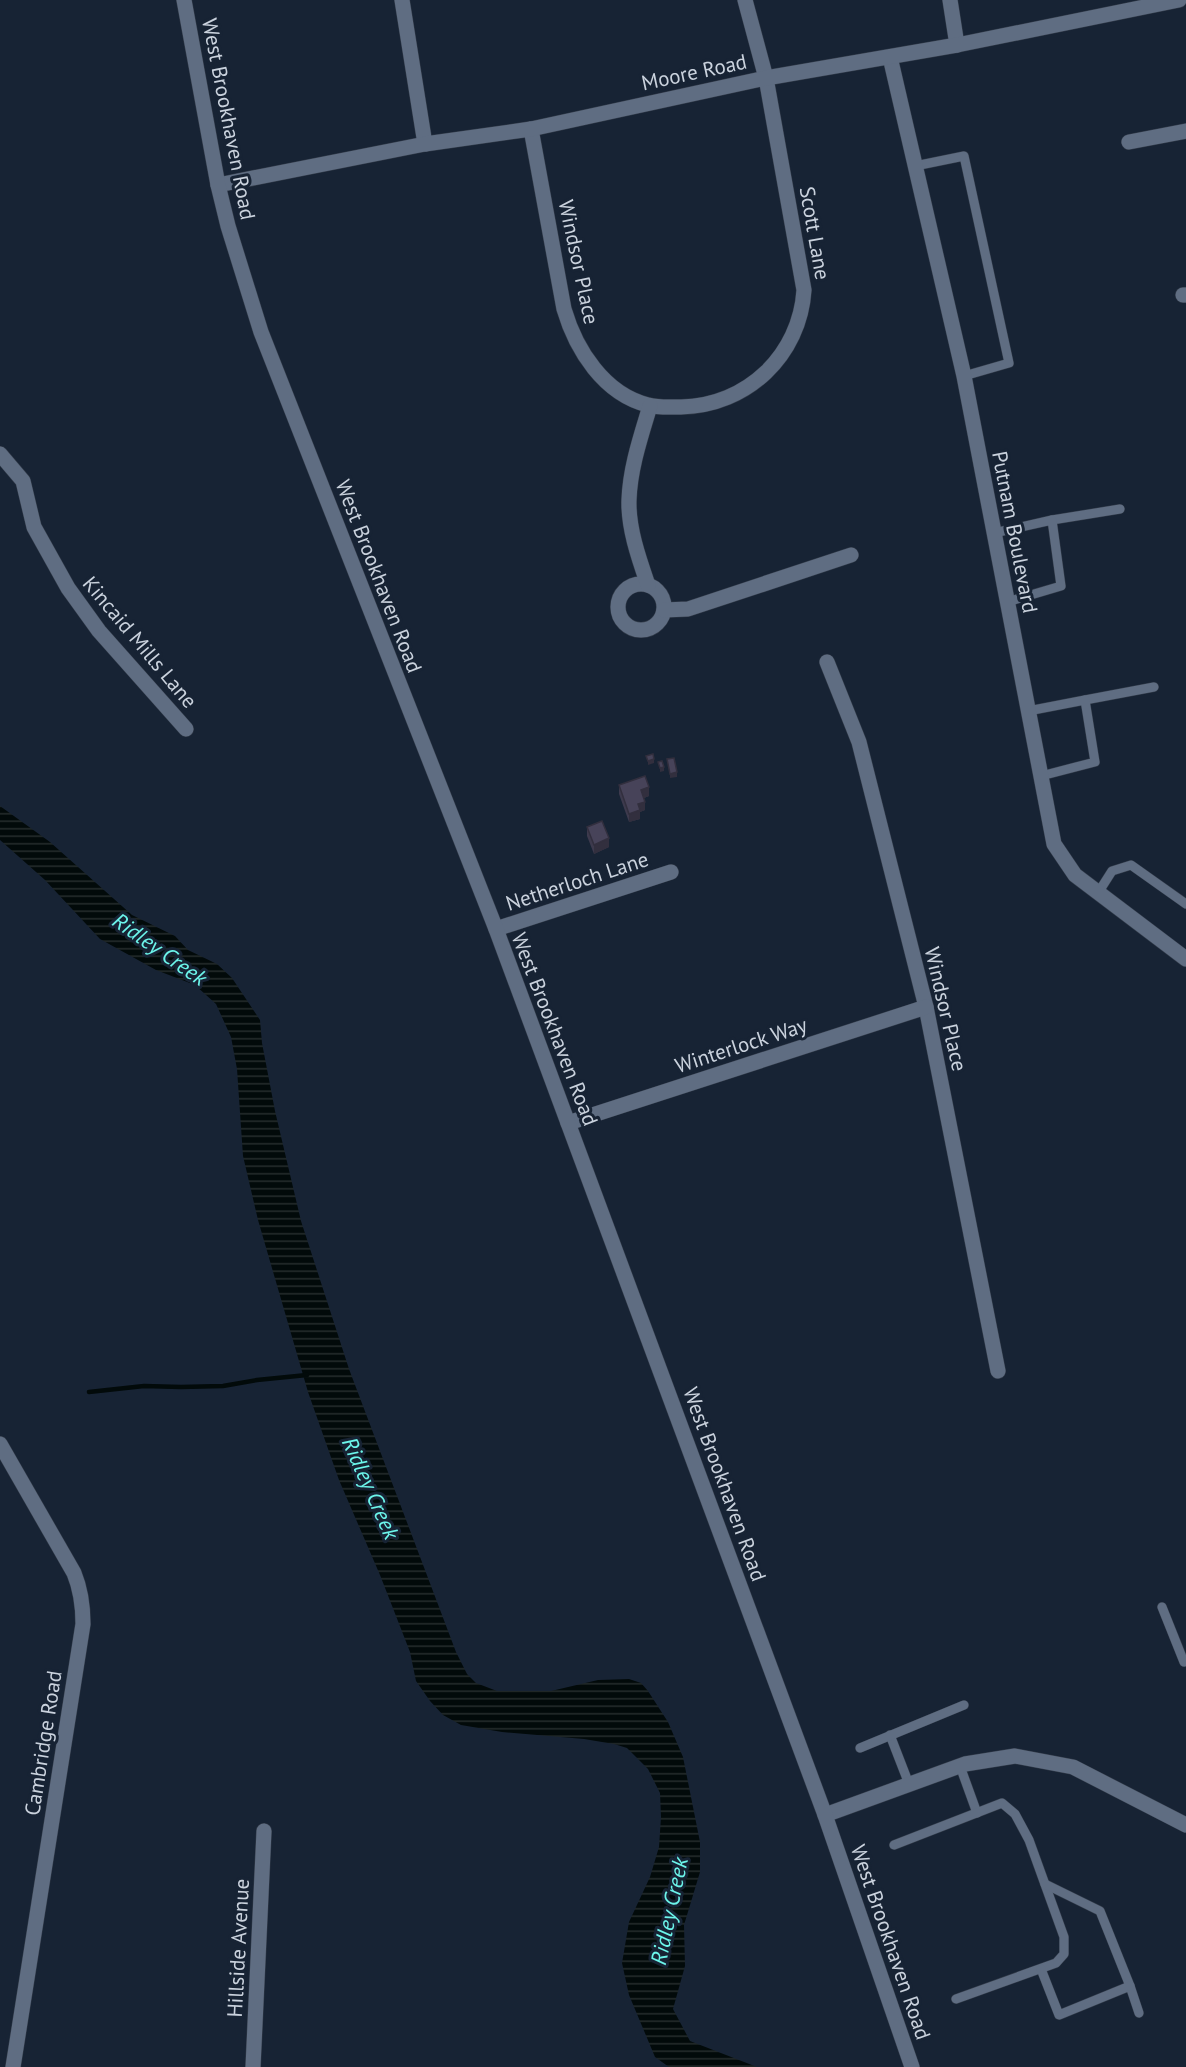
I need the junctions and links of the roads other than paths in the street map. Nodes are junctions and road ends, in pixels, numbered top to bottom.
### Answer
1 (184, 0) edge
2 (402, 0) edge
3 (745, 0) edge
4 (950, 0) edge
5 (1179, 0) edge
6 (1121, 6) edge
7 (957, 45) junction
8 (890, 57) junction
9 (766, 78) junction
10 (531, 129) junction
11 (1186, 131) edge
12 (1129, 142) dead end
13 (425, 144) junction
14 (915, 166) junction
15 (218, 184) junction
16 (964, 376) junction
17 (650, 406) junction
18 (0, 454) edge
19 (1120, 508) dead end
20 (1052, 520) junction
21 (994, 533) junction
22 (850, 555) dead end
23 (648, 585) junction
24 (1007, 602) junction
25 (664, 610) junction
26 (826, 662) dead end
27 (1154, 687) dead end
28 (1085, 700) junction
29 (1028, 711) junction
30 (186, 729) dead end
31 (1041, 776) junction
32 (671, 872) dead end
33 (1098, 892) junction
34 (1186, 904) edge
35 (496, 929) junction
36 (1186, 959) edge
37 (926, 1007) junction
38 (568, 1123) junction
39 (998, 1371) dead end
40 (0, 1444) edge
41 (1162, 1607) dead end
42 (1185, 1662) edge
43 (964, 1705) dead end
44 (890, 1736) junction
45 (860, 1748) dead end
46 (960, 1766) junction
47 (909, 1784) junction
48 (977, 1813) junction
49 (825, 1815) junction
50 (1186, 1825) edge
51 (264, 1831) dead end
52 (894, 1845) dead end
53 (1045, 1884) junction
54 (1041, 1969) junction
55 (1130, 1986) junction
56 (956, 1999) dead end
57 (1139, 2013) dead end
58 (13, 2067) edge
59 (253, 2067) edge
60 (912, 2067) edge

1 - 15 street, West Brookhaven Road
2 - 13 street
3 - 9 street, Scott Lane
4 - 7 street
5 - 6 street, Moore Road
6 - 7 street, Moore Road
7 - 8 street, Moore Road
8 - 9 street, Moore Road
8 - 14 street, Putnam Boulevard
9 - 10 street, Moore Road
9 - 17 street, Scott Lane
10 - 13 street, Moore Road
10 - 17 street, Windsor Place
11 - 12 street
13 - 15 street, Moore Road
14 - 16 street, Putnam Boulevard
14 - 16 lane
15 - 35 street, West Brookhaven Road
16 - 21 street, Putnam Boulevard
17 - 23 street
18 - 30 street, Kincaid Mills Lane
19 - 20 lane
20 - 21 lane
20 - 24 lane
21 - 24 street, Putnam Boulevard
22 - 25 street
23 - 25 street
23 - 25 street
24 - 29 street, Putnam Boulevard
26 - 37 street, Windsor Place
27 - 28 lane
28 - 29 lane
28 - 31 lane
29 - 31 street, Putnam Boulevard
31 - 33 street, Putnam Boulevard
32 - 35 street, Netherloch Lane
33 - 34 lane
33 - 36 street, Putnam Boulevard
35 - 38 street, West Brookhaven Road
37 - 38 street, Winterlock Way
37 - 39 street, Windsor Place
38 - 49 street, West Brookhaven Road
40 - 58 street, Cambridge Road
41 - 42 lane
43 - 44 lane
44 - 45 lane
44 - 47 lane
46 - 47 street
46 - 48 lane
46 - 50 street
47 - 49 street
48 - 52 lane
48 - 53 lane
49 - 60 street, West Brookhaven Road
51 - 59 street, Hillside Avenue
53 - 54 lane
53 - 55 lane
54 - 55 lane
54 - 56 lane
55 - 57 lane

